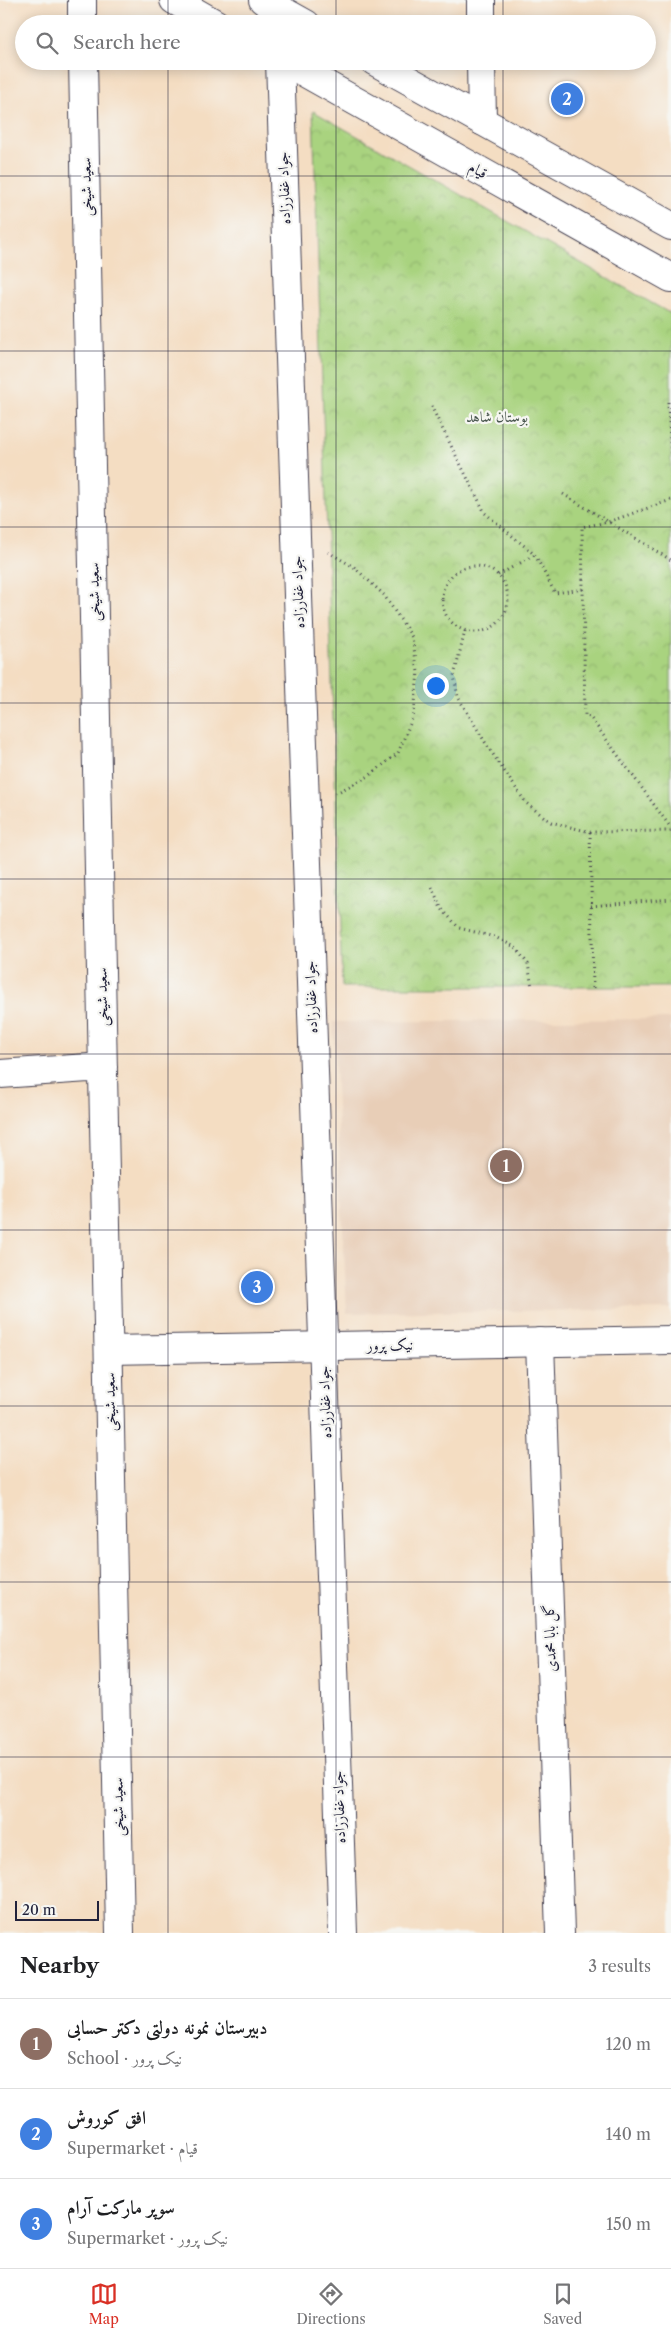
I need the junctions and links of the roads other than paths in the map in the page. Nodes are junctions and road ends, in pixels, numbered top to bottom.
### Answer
1 (82, 0) edge
2 (174, 0) edge
3 (265, 0) edge
4 (481, 0) edge
5 (82, 15) edge
6 (200, 15) edge
7 (291, 15) edge
8 (481, 15) edge
9 (83, 70) edge
10 (280, 70) edge
11 (300, 70) edge
12 (390, 70) edge
13 (481, 70) edge
14 (482, 121) junction
15 (671, 226) edge
16 (671, 278) edge
17 (104, 1067) junction
18 (0, 1074) edge
19 (671, 1340) edge
20 (540, 1342) junction
21 (323, 1346) junction
22 (109, 1350) junction
23 (120, 1933) edge
24 (343, 1933) edge
25 (560, 1933) edge

1 - 5 street
2 - 6 street
3 - 7 street
4 - 8 street
9 - 17 street, سعید شیخی
10 - 21 street, جواد غفارزاده
11 - 16 street, قیام
12 - 14 street
13 - 14 street
14 - 15 street
17 - 18 street
17 - 22 street, سعید شیخی
19 - 20 street, نیک پرور
20 - 21 street, نیک پرور
20 - 25 street, گل بابا محمدی
21 - 22 street, نیک پرور
21 - 24 street, جواد غفارزاده
22 - 23 street, سعید شیخی

